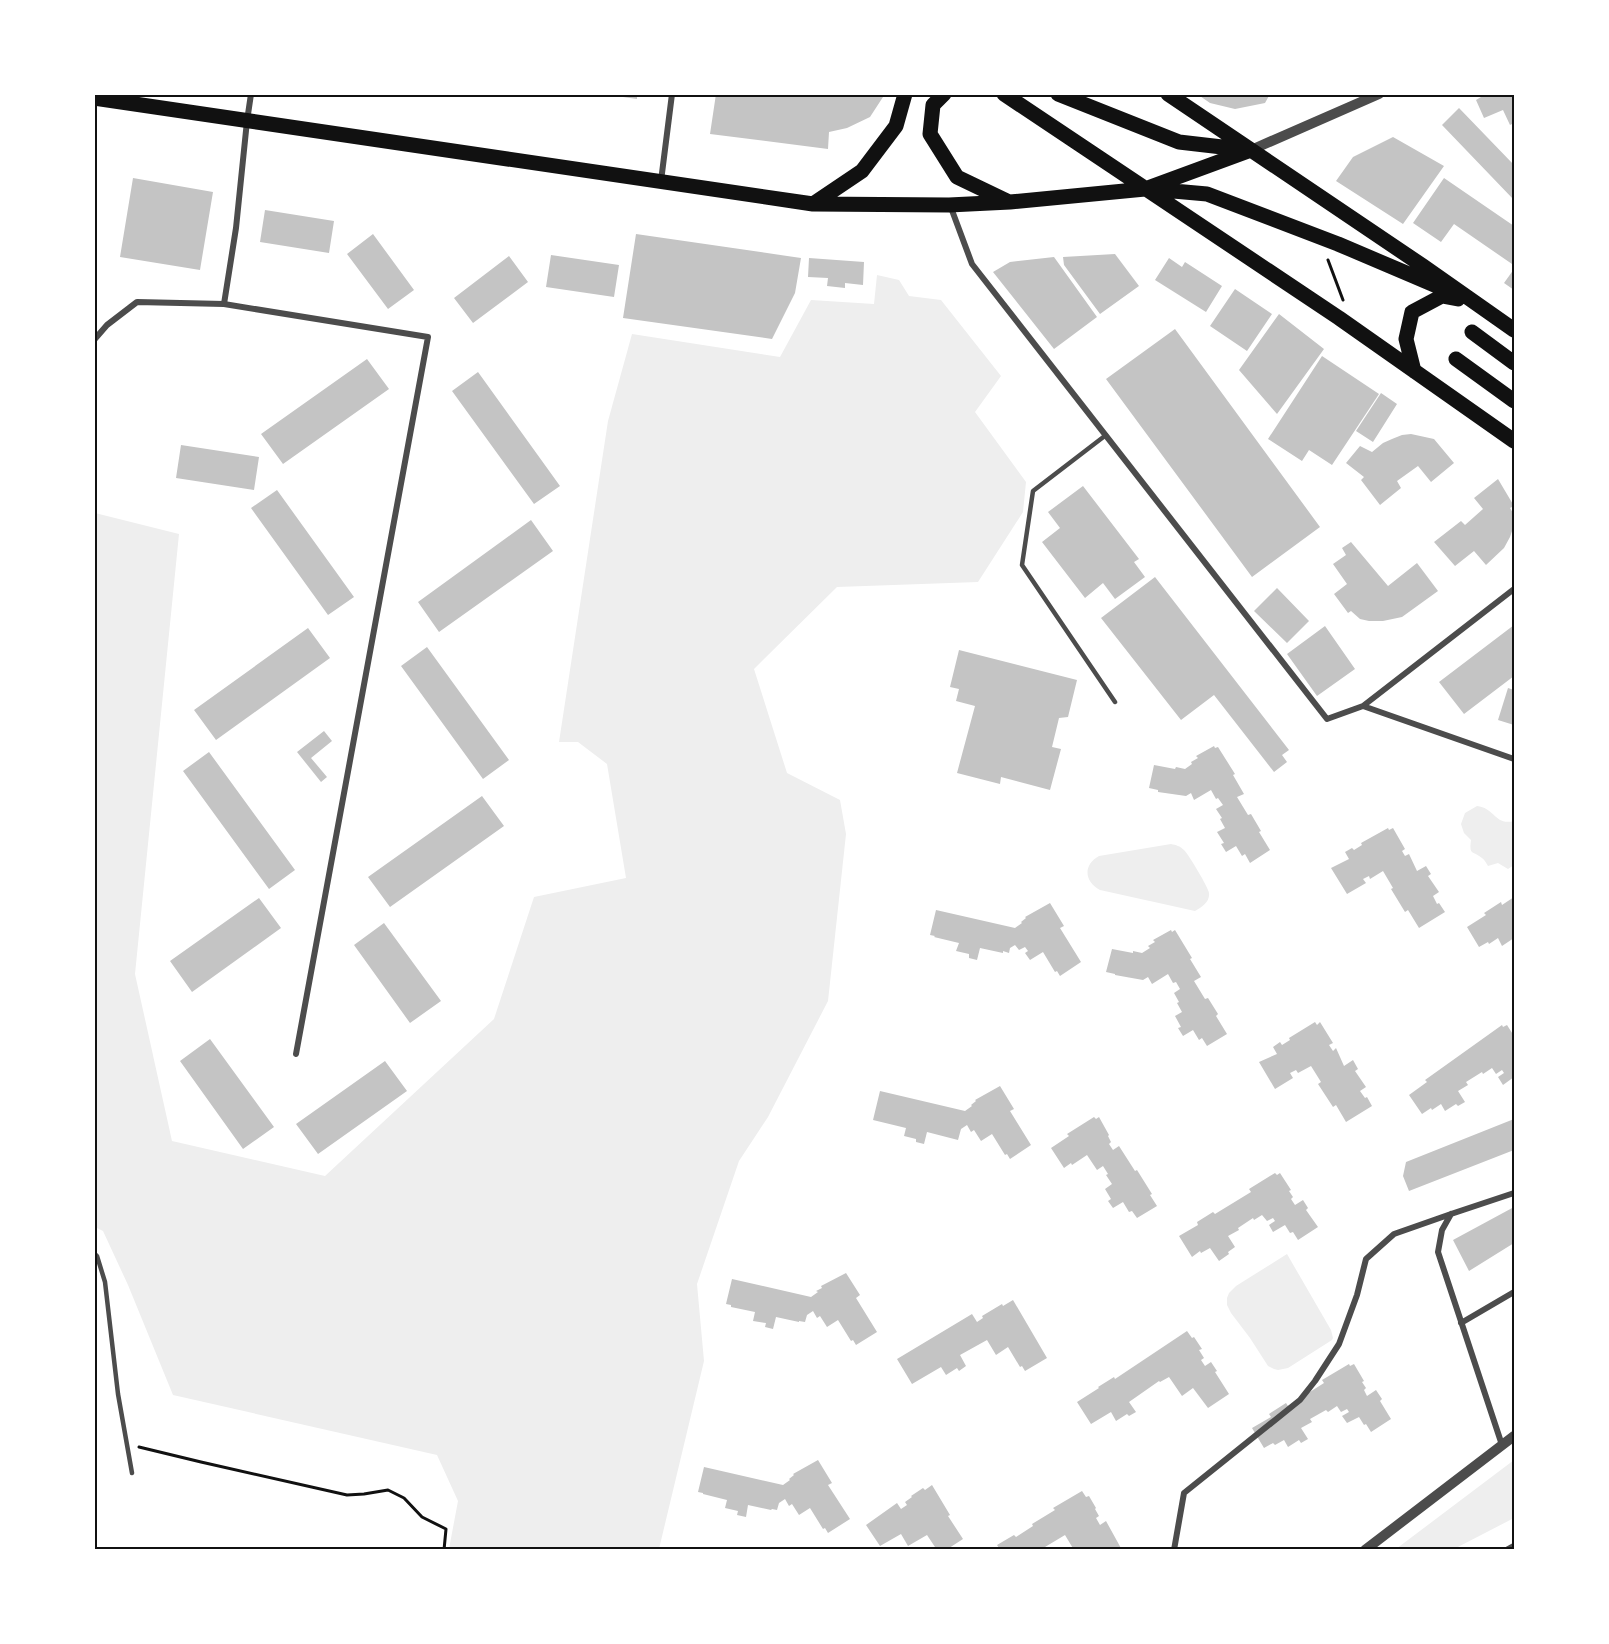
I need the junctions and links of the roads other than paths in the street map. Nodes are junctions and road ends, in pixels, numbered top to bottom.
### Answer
1 (251, 94) edge
2 (672, 94) edge
3 (905, 94) edge
4 (944, 94) edge
5 (1058, 94) edge
6 (1168, 94) edge
7 (1379, 94) edge
8 (1005, 96) edge
9 (94, 98) edge
10 (247, 121) junction
11 (1251, 150) junction
12 (661, 181) junction
13 (1145, 189) junction
14 (1010, 202) junction
15 (813, 204) junction
16 (949, 205) junction
17 (224, 303) junction
18 (1475, 303) junction
19 (1515, 330) edge
20 (1472, 332) dead end
21 (94, 340) edge
22 (1456, 359) dead end
23 (1515, 363) edge
24 (1414, 371) junction
25 (1515, 401) edge
26 (1106, 435) junction
27 (1515, 441) edge
28 (1515, 589) edge
29 (1115, 702) dead end
30 (1363, 706) junction
31 (1515, 759) edge
32 (296, 1054) dead end
33 (1515, 1193) edge
34 (1451, 1214) junction
35 (94, 1253) edge
36 (1515, 1293) edge
37 (1461, 1323) junction
38 (1515, 1436) edge
39 (1502, 1445) junction
40 (132, 1473) dead end
41 (1515, 1545) edge
42 (1174, 1550) edge
43 (1365, 1550) edge
44 (1505, 1550) edge

1 - 10 street
2 - 12 street
3 - 15 main road
4 - 14 main road
5 - 11 main road
6 - 11 main road
7 - 11 street
8 - 13 main road
9 - 10 main road
10 - 12 main road
10 - 17 street
11 - 13 main road
11 - 18 main road
12 - 15 main road
13 - 14 main road
13 - 18 main road
13 - 24 main road
14 - 16 main road
15 - 16 main road
16 - 26 street
17 - 21 street
17 - 32 street
18 - 19 main road
18 - 24 main road
20 - 23 main road
22 - 25 main road
24 - 27 main road
26 - 29 lane
26 - 30 street
28 - 30 street
30 - 31 street
33 - 34 street
34 - 37 street
34 - 42 street
35 - 40 lane
36 - 37 street
37 - 39 street
38 - 39 street
39 - 43 street
41 - 44 lane

